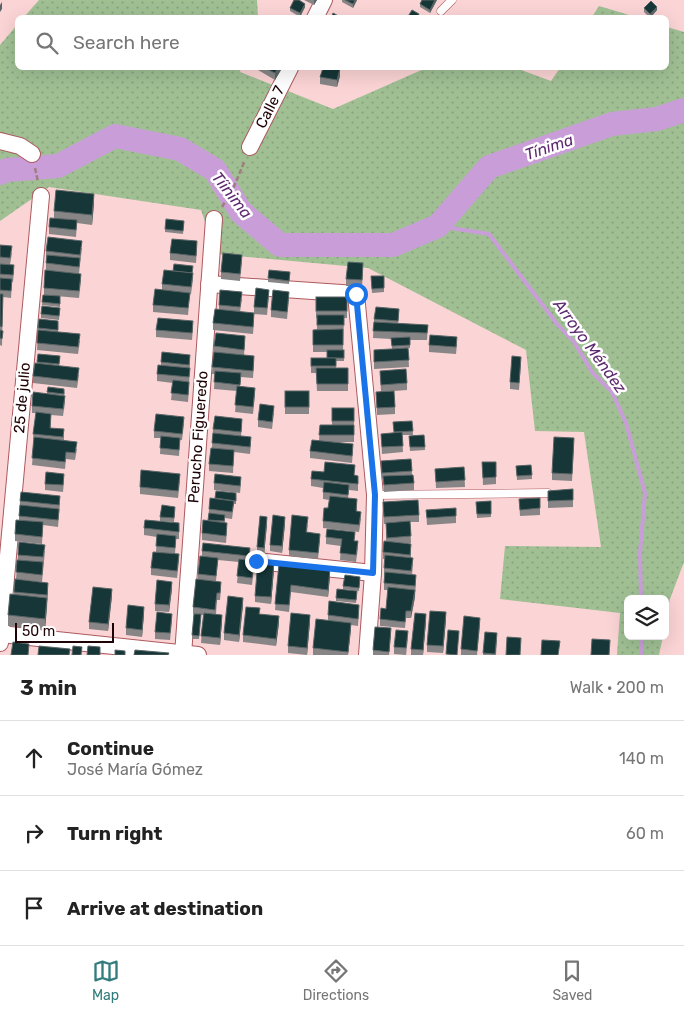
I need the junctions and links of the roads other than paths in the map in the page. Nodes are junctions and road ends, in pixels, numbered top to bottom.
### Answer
1 (324, 0) edge
2 (452, 0) edge
3 (440, 11) dead end
4 (317, 15) edge
5 (289, 70) edge
6 (0, 141) edge
7 (250, 147) road end
8 (32, 154) road end
9 (41, 196) road end
10 (216, 216) road end
11 (209, 284) junction
12 (548, 493) edge
13 (375, 495) junction
14 (256, 561) edge
15 (373, 573) junction
16 (0, 637) edge
17 (188, 655) edge
18 (367, 655) edge

1 - 4 street
2 - 3 lane
5 - 7 street, Calle 7
6 - 8 street
9 - 16 street, 25 de julio
10 - 11 street, Perucho Figueredo
11 - 13 street
11 - 17 street, Perucho Figueredo
12 - 13 lane
13 - 15 street
14 - 15 street
15 - 18 street
16 - 17 street

